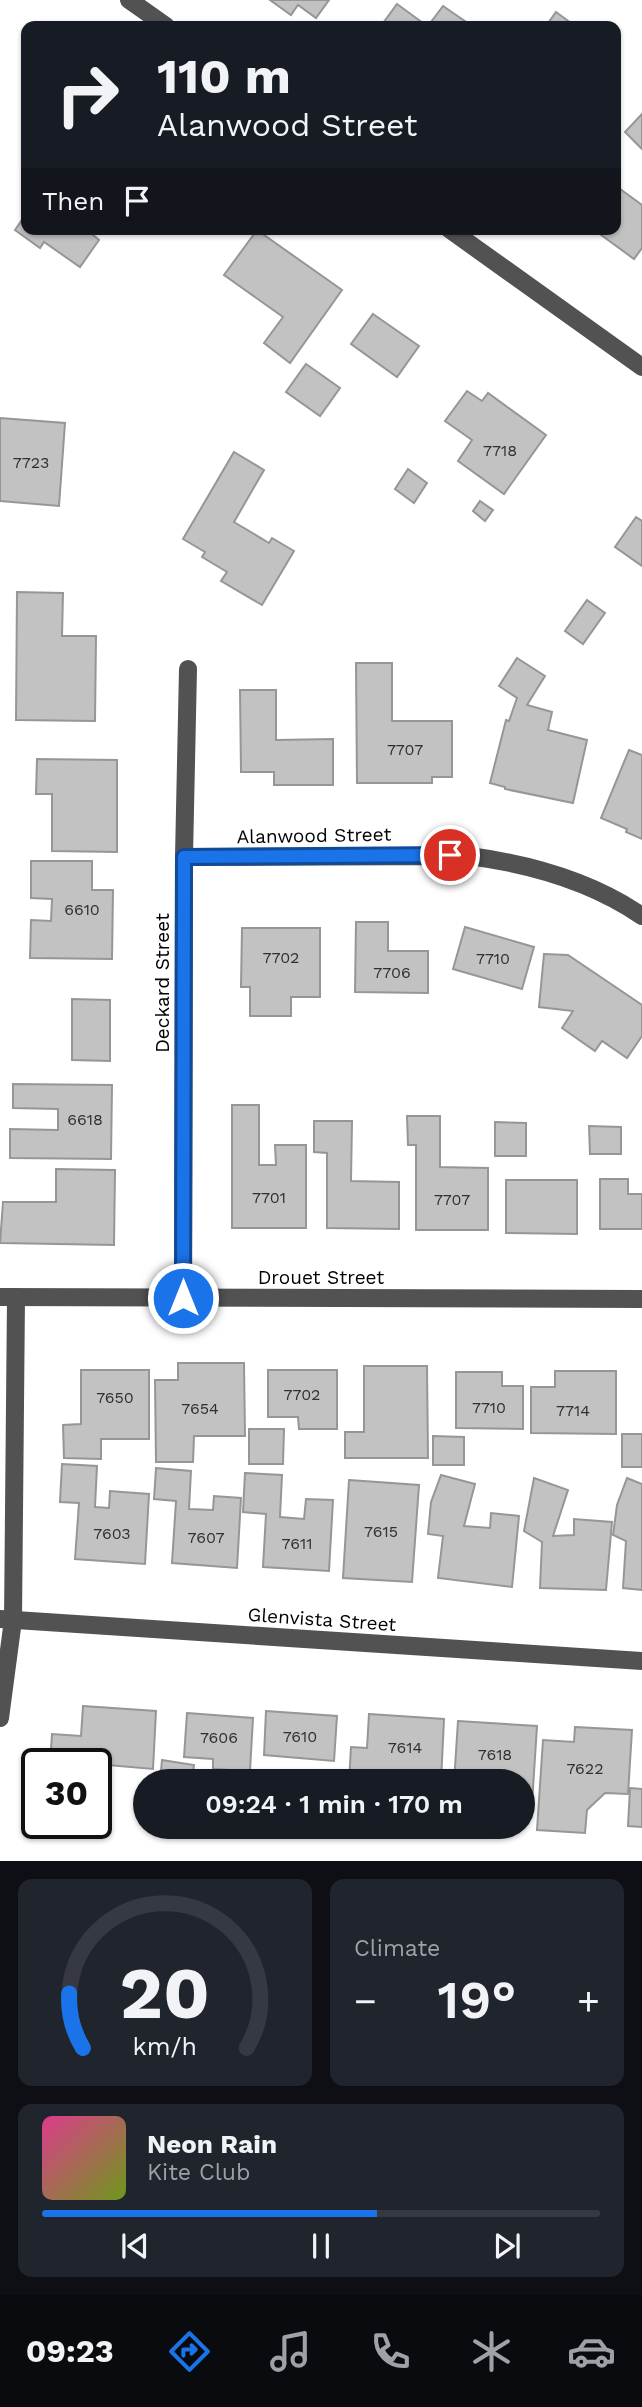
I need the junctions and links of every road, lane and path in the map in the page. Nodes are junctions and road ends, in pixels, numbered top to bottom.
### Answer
1 (129, 0) edge
2 (161, 0) edge
3 (150, 15) junction
4 (159, 21) edge
5 (457, 235) edge
6 (642, 367) edge
7 (188, 669) dead end
8 (184, 857) junction
9 (642, 916) edge
10 (8, 1297) edge
11 (183, 1298) junction
12 (642, 1299) edge
13 (7, 1619) edge
14 (642, 1661) edge
15 (0, 1718) edge

1 - 3 street
2 - 3 street
3 - 4 street
5 - 6 street
7 - 8 street, Deckard Street
8 - 9 street, Alanwood Street
8 - 11 street, Deckard Street
10 - 11 street, Drouet Street
10 - 13 street
11 - 12 street, Drouet Street
13 - 14 street, Glenvista Street
13 - 15 street

